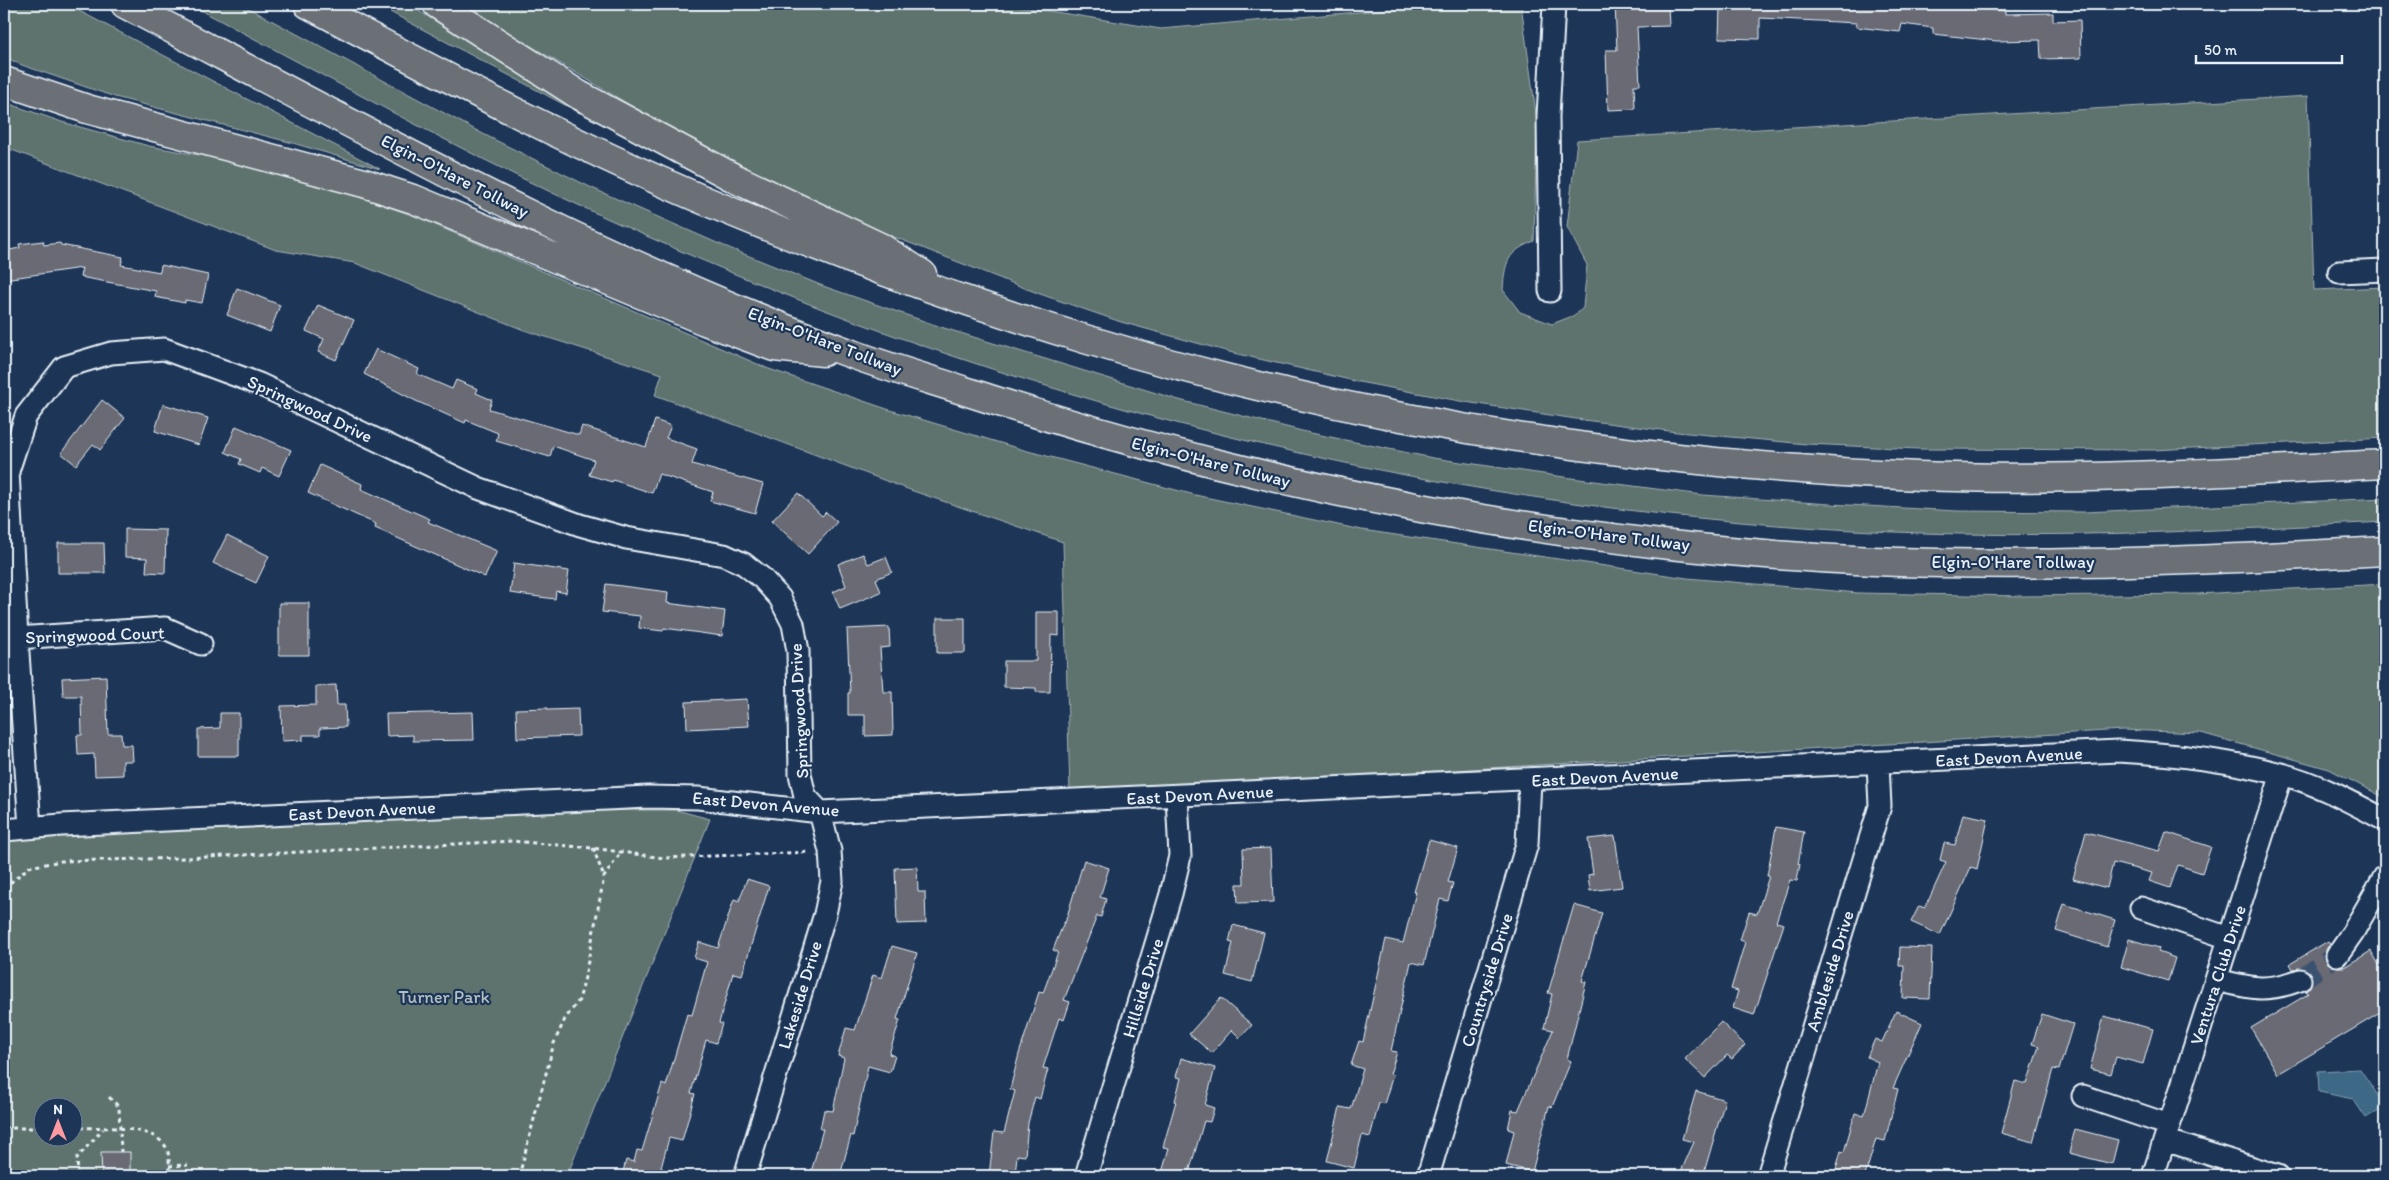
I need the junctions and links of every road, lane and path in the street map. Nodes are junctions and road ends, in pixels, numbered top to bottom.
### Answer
1 (125, 4) edge
2 (308, 4) edge
3 (437, 4) edge
4 (1554, 4) edge
5 (4, 81) edge
6 (2385, 270) edge
7 (2339, 272) dead end
8 (1550, 291) dead end
9 (961, 299) junction
10 (852, 354) junction
11 (2385, 464) edge
12 (2385, 551) edge
13 (17, 638) junction
14 (201, 644) dead end
15 (1878, 764) junction
16 (2282, 774) junction
17 (1530, 780) junction
18 (1177, 797) junction
19 (820, 812) junction
20 (2385, 820) edge
21 (30, 826) junction
22 (4, 830) edge
23 (592, 848) junction
24 (830, 851) junction
25 (621, 852) junction
26 (604, 877) junction
27 (4, 887) edge
28 (2382, 888) edge
29 (2141, 908) dead end
30 (2229, 938) junction
31 (2337, 955) tunnel mouth
32 (2216, 980) junction
33 (2300, 980) tunnel mouth
34 (2083, 1096) dead end
35 (109, 1098) dead end
36 (4, 1128) edge
37 (32, 1128) edge
38 (82, 1128) edge
39 (103, 1128) junction
40 (120, 1129) junction
41 (2167, 1133) junction
42 (121, 1152) dead end
43 (188, 1165) dead end
44 (169, 1166) junction
45 (78, 1176) edge
46 (169, 1176) edge
47 (519, 1176) edge
48 (746, 1176) edge
49 (1086, 1176) edge
50 (1428, 1176) edge
51 (1768, 1176) edge
52 (2153, 1176) edge
53 (2278, 1176) edge

1 - 10 highway, Elgin-O'Hare Tollway
2 - 9 highway
3 - 9 highway
4 - 8 street
5 - 10 highway
6 - 7 street
9 - 11 highway
10 - 12 highway, Elgin-O'Hare Tollway
13 - 14 street, Springwood Court
13 - 19 street, Springwood Drive
13 - 21 street, Springwood Drive
15 - 16 street, East Devon Avenue
15 - 17 street, East Devon Avenue
15 - 51 street, Ambleside Drive
16 - 20 street, East Devon Avenue
16 - 30 street, Ventura Club Drive
17 - 18 street, East Devon Avenue
17 - 50 street, Countryside Drive
18 - 19 street, East Devon Avenue
18 - 49 street, Hillside Drive
19 - 21 street, East Devon Avenue
19 - 24 street, Lakeside Drive
21 - 22 street, East Devon Avenue
23 - 25 path
23 - 26 path
23 - 27 path
24 - 25 path
24 - 48 street, Lakeside Drive
25 - 26 path
26 - 47 path
28 - 31 street
29 - 30 street
30 - 32 street, Ventura Club Drive
32 - 33 street
32 - 41 street, Ventura Club Drive
34 - 41 street
35 - 40 path
36 - 37 path
38 - 39 path
39 - 40 path
39 - 45 path
40 - 42 path
40 - 44 path
41 - 52 street, Ventura Club Drive
41 - 53 street
43 - 44 path
44 - 46 path

